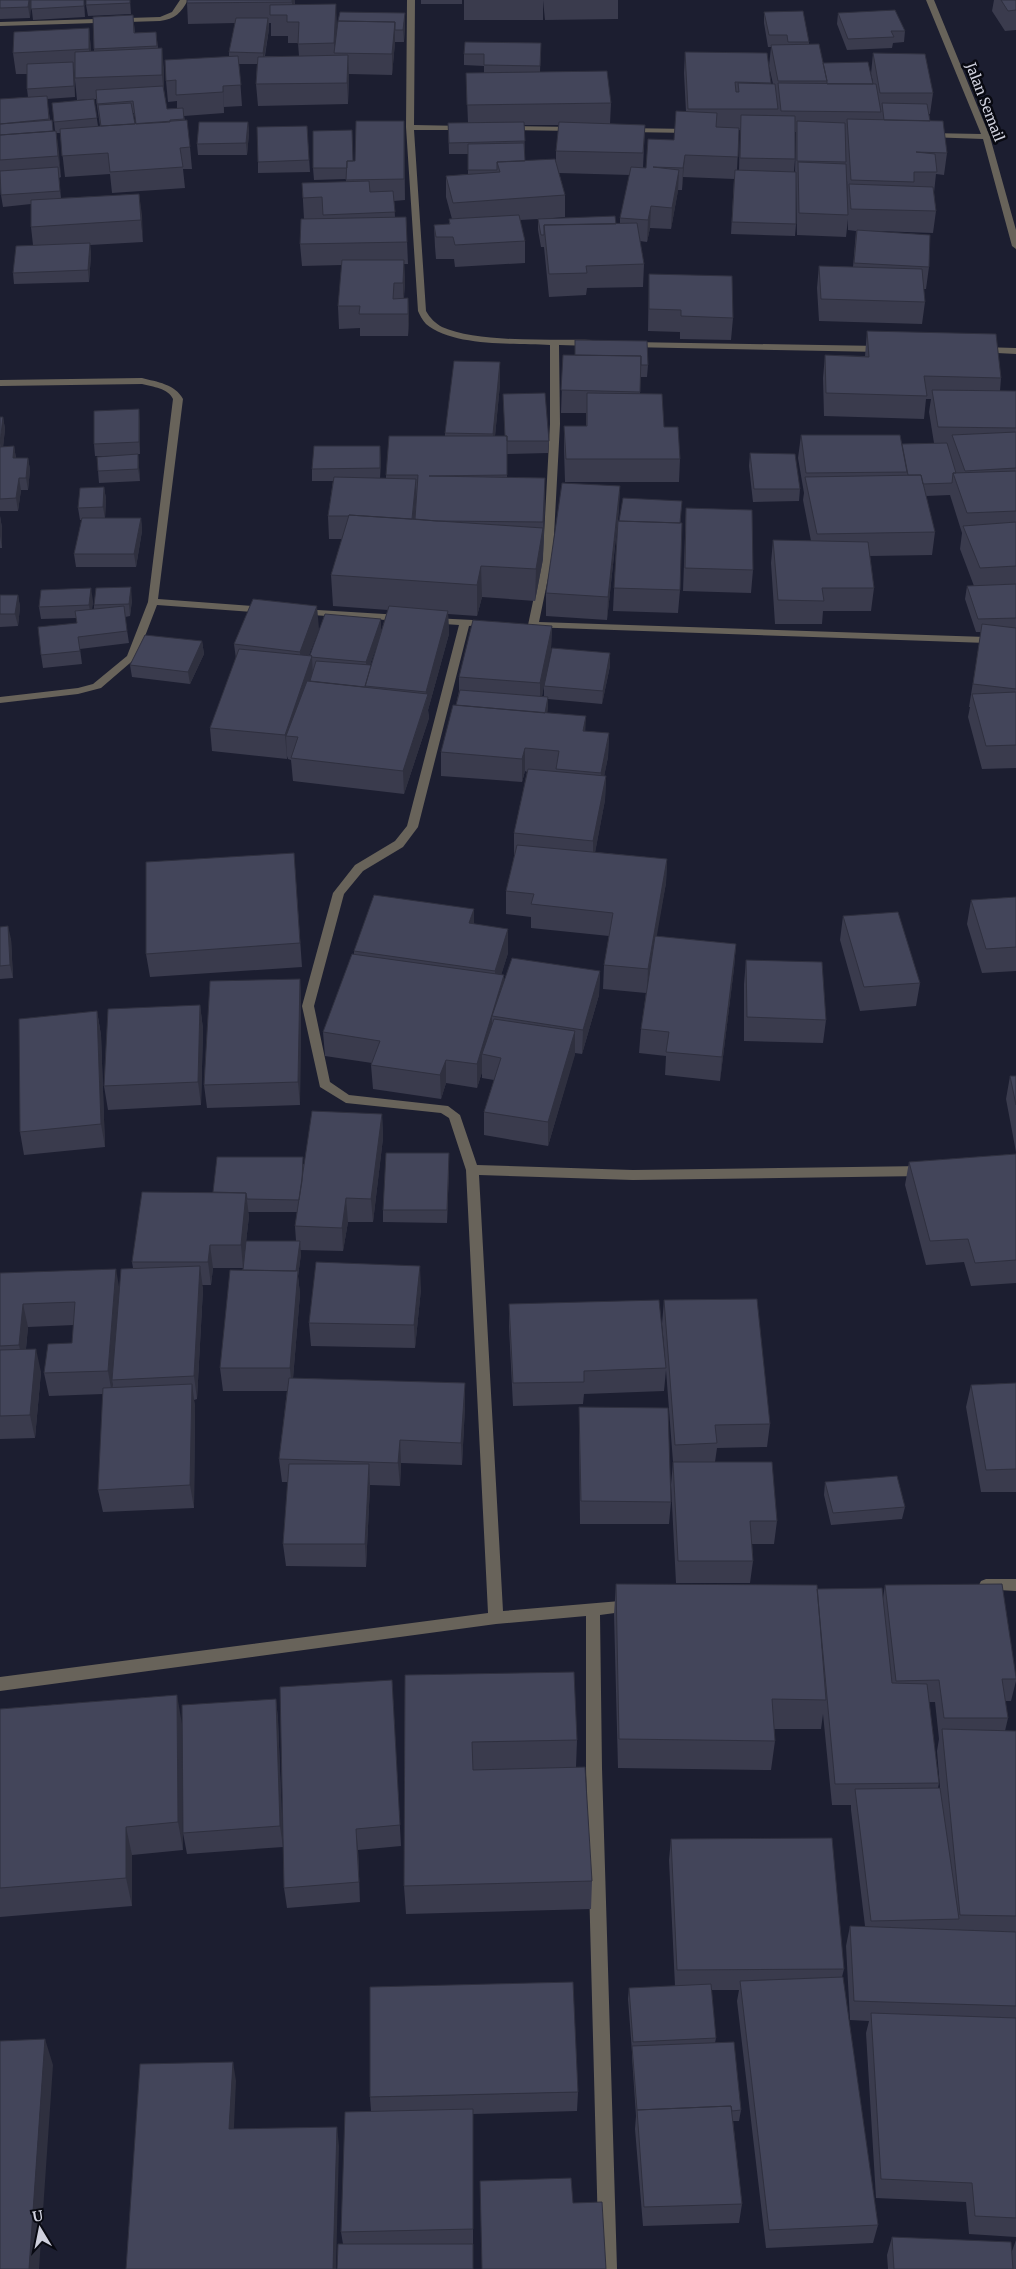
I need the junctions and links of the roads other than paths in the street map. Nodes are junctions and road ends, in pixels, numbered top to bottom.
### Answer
1 (184, 0) edge
2 (411, 0) edge
3 (930, 0) edge
4 (0, 24) edge
5 (410, 127) junction
6 (479, 128) edge
7 (499, 128) edge
8 (587, 130) edge
9 (617, 130) edge
10 (695, 131) edge
11 (920, 135) edge
12 (986, 137) junction
13 (1016, 246) edge
14 (554, 342) junction
15 (603, 344) edge
16 (622, 344) edge
17 (892, 349) edge
18 (968, 350) edge
19 (1016, 351) edge
20 (0, 383) edge
21 (153, 602) junction
22 (465, 622) junction
23 (484, 623) edge
24 (1016, 641) edge
25 (0, 700) edge
26 (472, 1170) junction
27 (938, 1171) edge
28 (1016, 1585) edge
29 (969, 1586) edge
30 (642, 1605) edge
31 (593, 1609) junction
32 (496, 1618) junction
33 (0, 1684) edge
34 (608, 2269) edge

1 - 4 street
2 - 5 street
3 - 12 street, Jalan Semail
5 - 6 street
5 - 14 street
7 - 8 street
9 - 10 street
11 - 12 street
12 - 13 street, Jalan Semail
14 - 15 street
14 - 24 street
16 - 17 street
18 - 19 street
20 - 21 street
21 - 22 street
21 - 25 street
22 - 23 street
22 - 26 street
26 - 27 street
26 - 32 street
28 - 29 street
30 - 31 street
31 - 32 street
31 - 34 street
32 - 33 street

